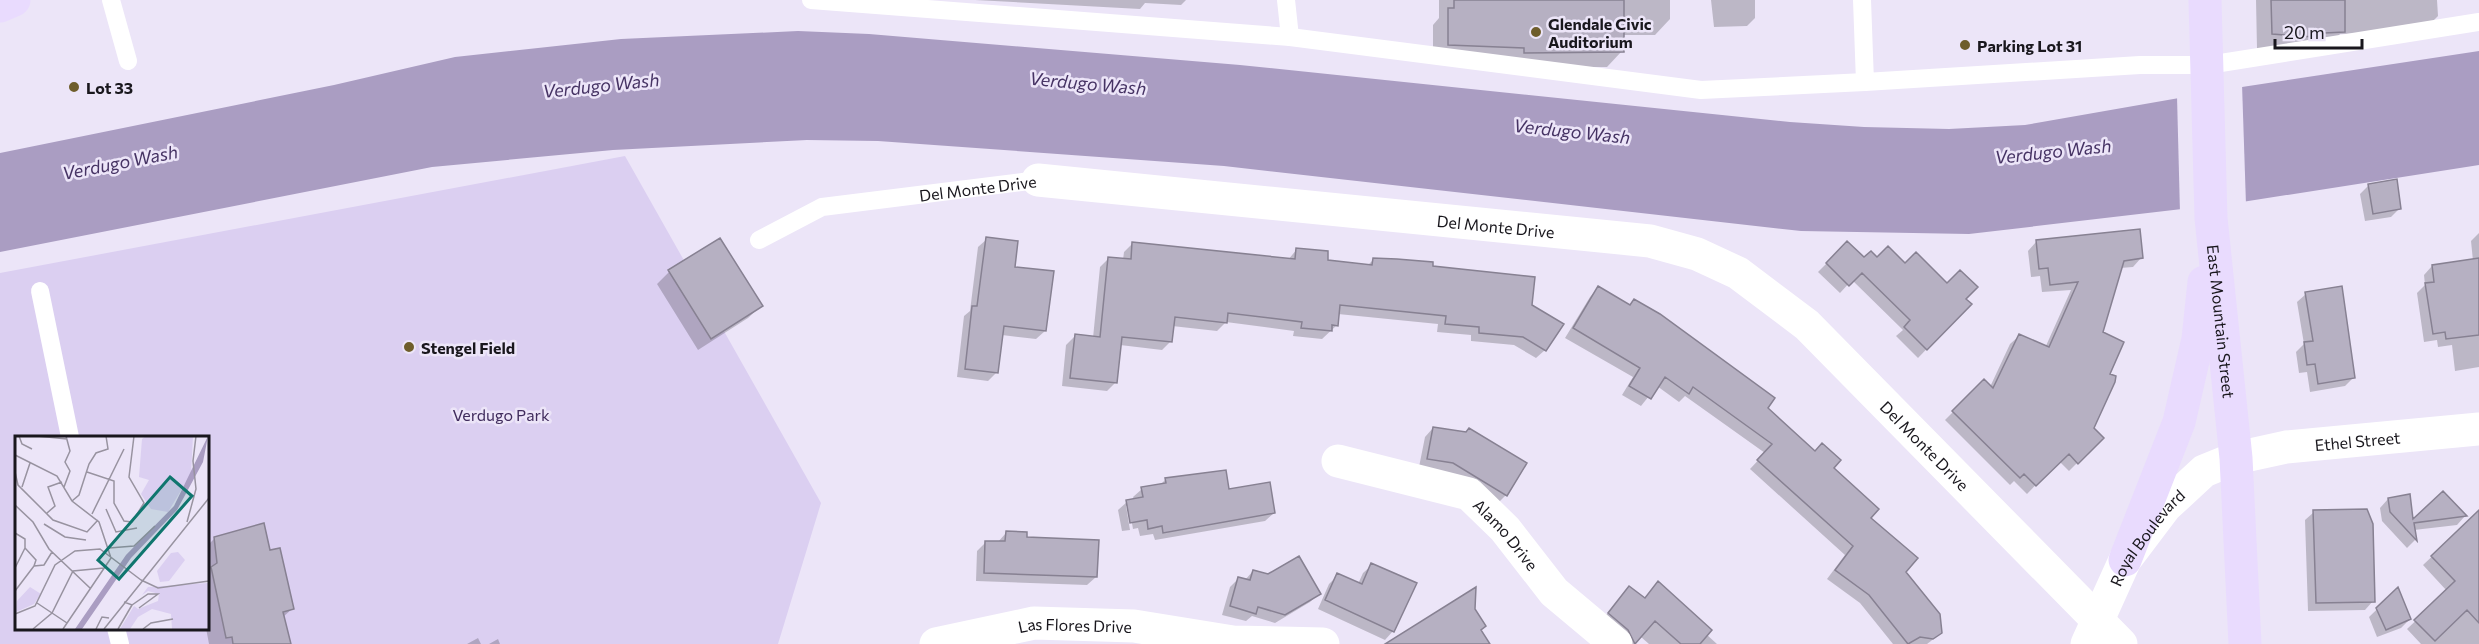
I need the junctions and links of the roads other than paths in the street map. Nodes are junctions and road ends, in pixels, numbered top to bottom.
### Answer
1 (14, 0) edge
2 (111, 0) edge
3 (811, 0) edge
4 (1286, 0) edge
5 (1862, 0) edge
6 (2205, 0) edge
7 (0, 6) edge
8 (2479, 22) edge
9 (1290, 37) junction
10 (129, 61) dead end
11 (2208, 74) junction
12 (1865, 82) junction
13 (1038, 180) joint
14 (2211, 218) junction
15 (759, 240) dead end
16 (40, 291) dead end
17 (2479, 429) edge
18 (70, 436) edge
19 (2236, 458) junction
20 (1338, 461) dead end
21 (2125, 560) junction
22 (116, 629) edge
23 (2092, 632) edge
24 (120, 644) edge
25 (936, 644) edge
26 (1323, 644) edge
27 (1616, 644) edge
28 (2121, 644) edge
29 (2245, 644) edge

1 - 7 street
2 - 10 lane
3 - 9 lane
4 - 9 lane
5 - 12 lane
6 - 11 street, East Mountain Street
8 - 11 lane
9 - 12 lane
11 - 12 lane
11 - 14 street, East Mountain Street
13 - 15 lane, Del Monte Drive
13 - 23 street, Del Monte Drive
14 - 19 street, East Mountain Street
14 - 21 street
16 - 18 lane
17 - 19 street, Ethel Street
19 - 21 street, Royal Boulevard
19 - 29 street, East Mountain Street
20 - 27 street, Alamo Drive
21 - 23 street, Royal Boulevard
22 - 24 lane
23 - 28 street, Del Monte Drive
25 - 26 street, Las Flores Drive

